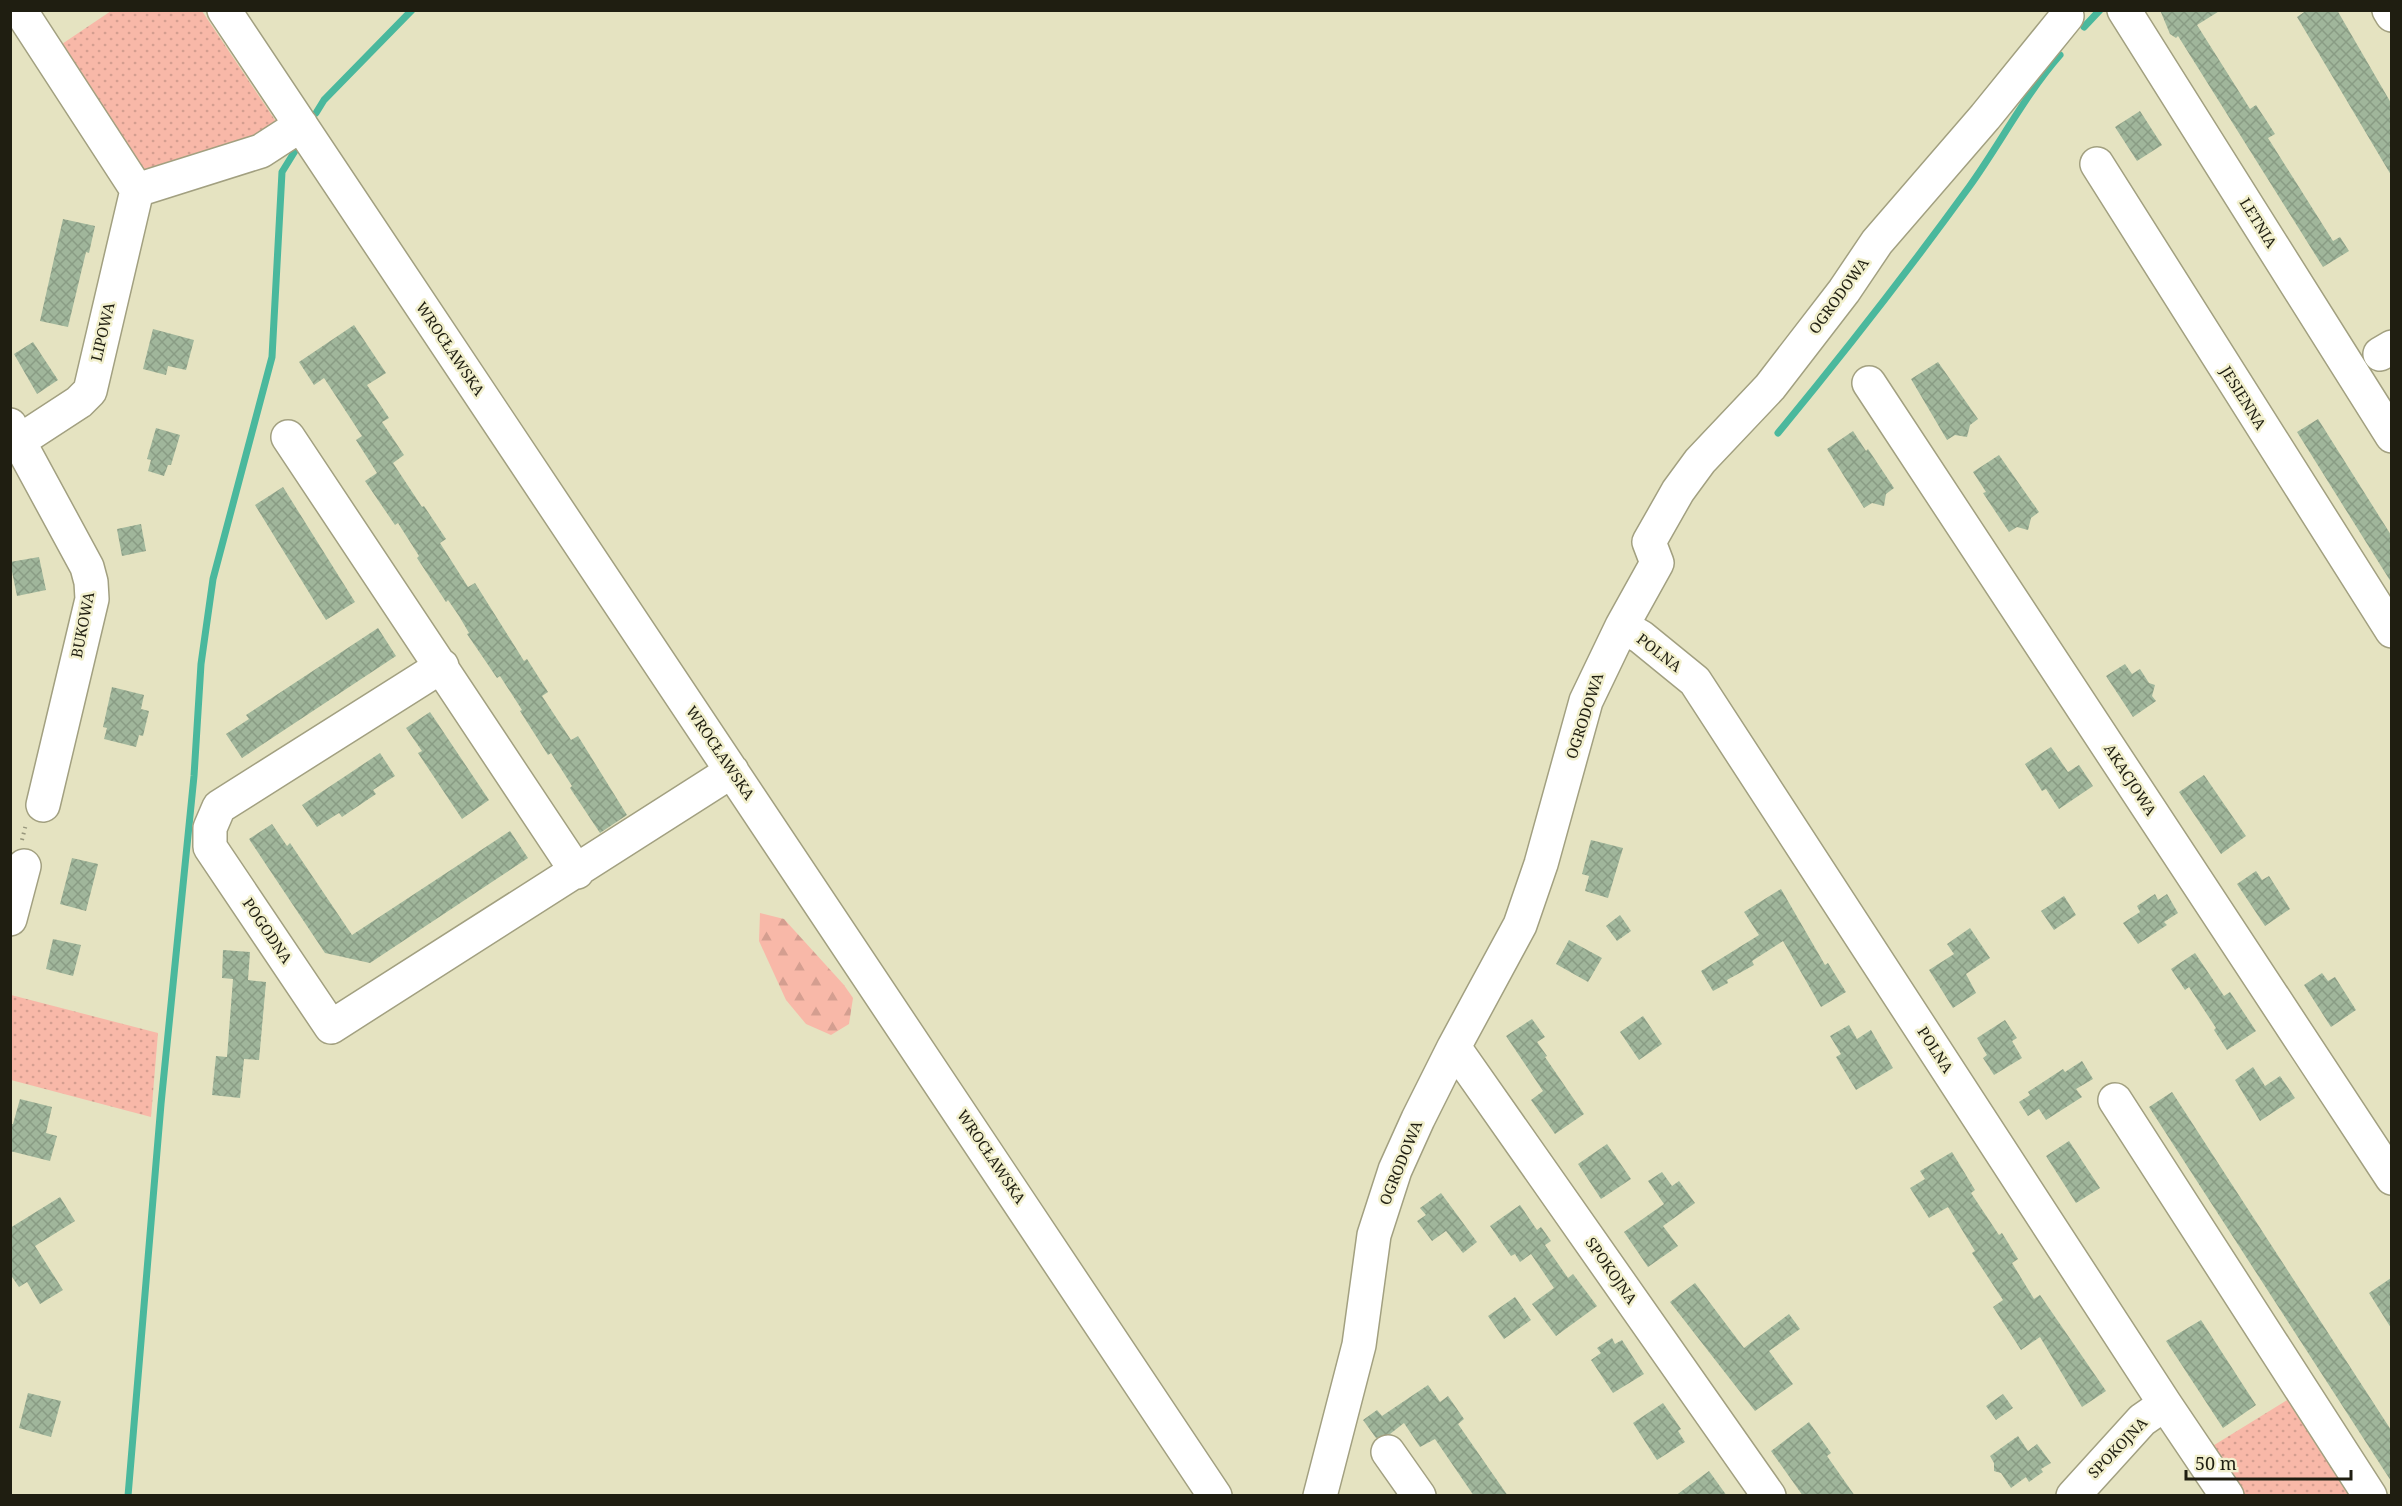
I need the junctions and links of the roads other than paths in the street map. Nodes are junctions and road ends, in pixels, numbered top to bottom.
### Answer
1 (20, 10) edge
2 (224, 10) edge
3 (2124, 10) edge
4 (2389, 10) edge
5 (2391, 15) edge
6 (2067, 16) dead end
7 (301, 125) junction
8 (2097, 164) dead end
9 (137, 190) junction
10 (1869, 383) dead end
11 (2391, 436) edge
12 (14, 437) edge
13 (288, 437) dead end
14 (1622, 626) junction
15 (2391, 631) edge
16 (442, 666) junction
17 (732, 771) junction
18 (44, 805) dead end
19 (24, 866) dead end
20 (577, 872) junction
21 (10, 919) edge
22 (1454, 1047) junction
23 (2115, 1100) dead end
24 (2391, 1178) edge
25 (2165, 1404) junction
26 (1388, 1452) dead end
27 (1215, 1496) edge
28 (1320, 1496) edge
29 (1419, 1496) edge
30 (1768, 1496) edge
31 (2073, 1496) edge
32 (2227, 1496) edge
33 (2370, 1496) edge

1 - 9 street
2 - 7 street, WROCŁAWSKA
3 - 11 street, LETNIA
4 - 5 street
6 - 14 street, OGRODOWA
7 - 9 street
7 - 17 street, WROCŁAWSKA
8 - 15 street, JESIENNA
9 - 12 street, LIPOWA
10 - 24 street, AKACJOWA
12 - 18 street, BUKOWA
13 - 16 street
14 - 22 street, OGRODOWA
14 - 25 street, POLNA
16 - 20 street
16 - 20 street, POGODNA
17 - 20 street, POGODNA
17 - 27 street, WROCŁAWSKA
19 - 21 street
22 - 28 street, OGRODOWA
22 - 30 street, SPOKOJNA
23 - 33 street
25 - 31 street, SPOKOJNA
25 - 32 street, POLNA
26 - 29 street

